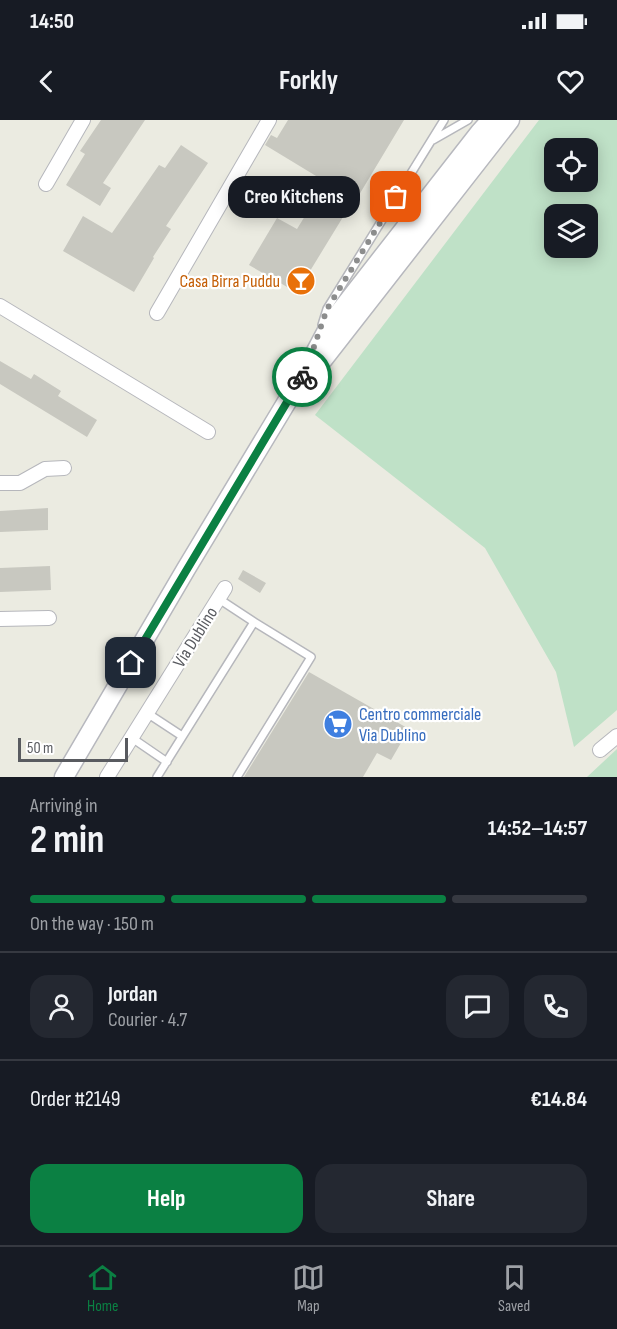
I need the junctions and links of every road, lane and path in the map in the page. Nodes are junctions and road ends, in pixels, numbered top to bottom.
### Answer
1 (83, 120) edge
2 (269, 120) edge
3 (444, 120) edge
4 (468, 120) edge
5 (491, 120) edge
6 (510, 120) edge
7 (431, 142) junction
8 (46, 184) dead end
9 (0, 306) edge
10 (157, 313) dead end
11 (306, 370) junction
12 (290, 396) junction
13 (208, 432) dead end
14 (64, 468) dead end
15 (0, 483) edge
16 (222, 593) joint
17 (50, 618) dead end
18 (0, 619) edge
19 (254, 622) junction
20 (147, 713) junction
21 (182, 736) junction
22 (617, 736) edge
23 (132, 738) junction
24 (600, 750) dead end
25 (167, 762) junction
26 (64, 777) edge
27 (107, 777) edge
28 (157, 777) edge
29 (237, 777) edge

1 - 8 street
2 - 10 street
3 - 7 lane
4 - 7 lane
5 - 11 main road
6 - 12 main road
7 - 11 lane
9 - 13 street
11 - 12 main road
12 - 26 main road
14 - 15 street
16 - 19 lane
16 - 20 street, Via Dublino
17 - 18 street
19 - 21 lane
19 - 29 lane
20 - 21 lane
20 - 23 street, Via Dublino
21 - 25 lane
22 - 24 street
23 - 25 lane
23 - 27 street, Via Dublino
25 - 28 lane

